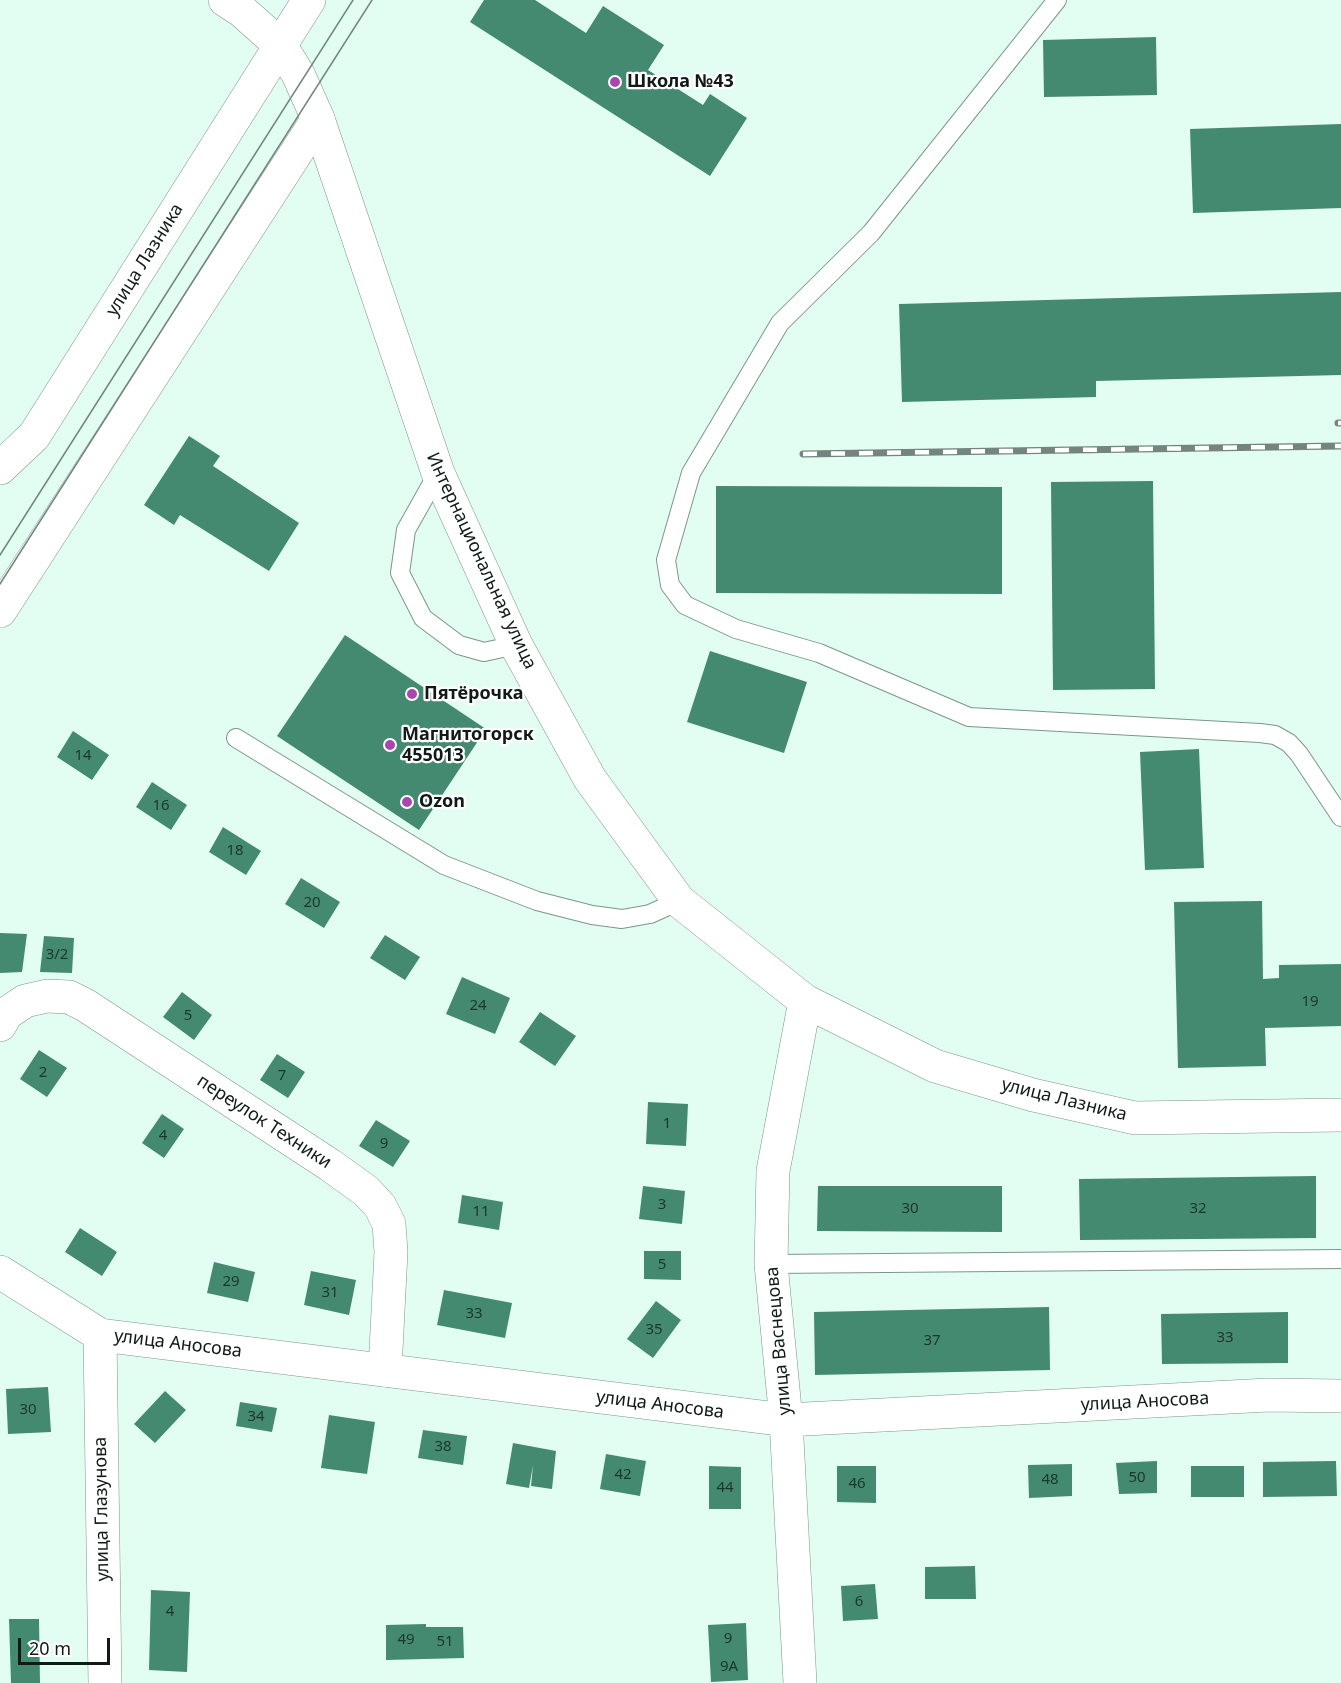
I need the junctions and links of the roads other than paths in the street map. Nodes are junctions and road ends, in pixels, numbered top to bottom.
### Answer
1 (225, 0) edge
2 (309, 0) edge
3 (1057, 0) edge
4 (280, 45) junction
5 (318, 119) junction
6 (0, 468) edge
7 (438, 473) junction
8 (0, 611) edge
9 (516, 645) junction
10 (236, 738) dead end
11 (1341, 817) edge
12 (679, 901) junction
13 (805, 1001) junction
14 (0, 1024) edge
15 (1341, 1115) edge
16 (1341, 1259) edge
17 (771, 1264) junction
18 (0, 1272) edge
19 (100, 1335) junction
20 (384, 1370) junction
21 (1341, 1396) edge
22 (786, 1420) junction
23 (105, 1683) edge
24 (800, 1683) edge

1 - 4 street, Интернациональная улица
2 - 4 street, улица Лазника
3 - 11 lane
4 - 5 street, Интернациональная улица
4 - 6 street, улица Лазника
5 - 7 street, Интернациональная улица
5 - 8 street
7 - 9 street, Интернациональная улица
7 - 9 lane
9 - 12 street, Интернациональная улица
10 - 12 lane
12 - 13 street, Интернациональная улица
13 - 15 street, улица Лазника
13 - 17 street, улица Васнецова
14 - 20 street, переулок Техники
16 - 17 lane
17 - 22 street, улица Васнецова
18 - 19 street, улица Аносова
19 - 20 street, улица Аносова
19 - 23 street, улица Глазунова
20 - 22 street, улица Аносова
21 - 22 street, улица Аносова
22 - 24 street, улица Васнецова

